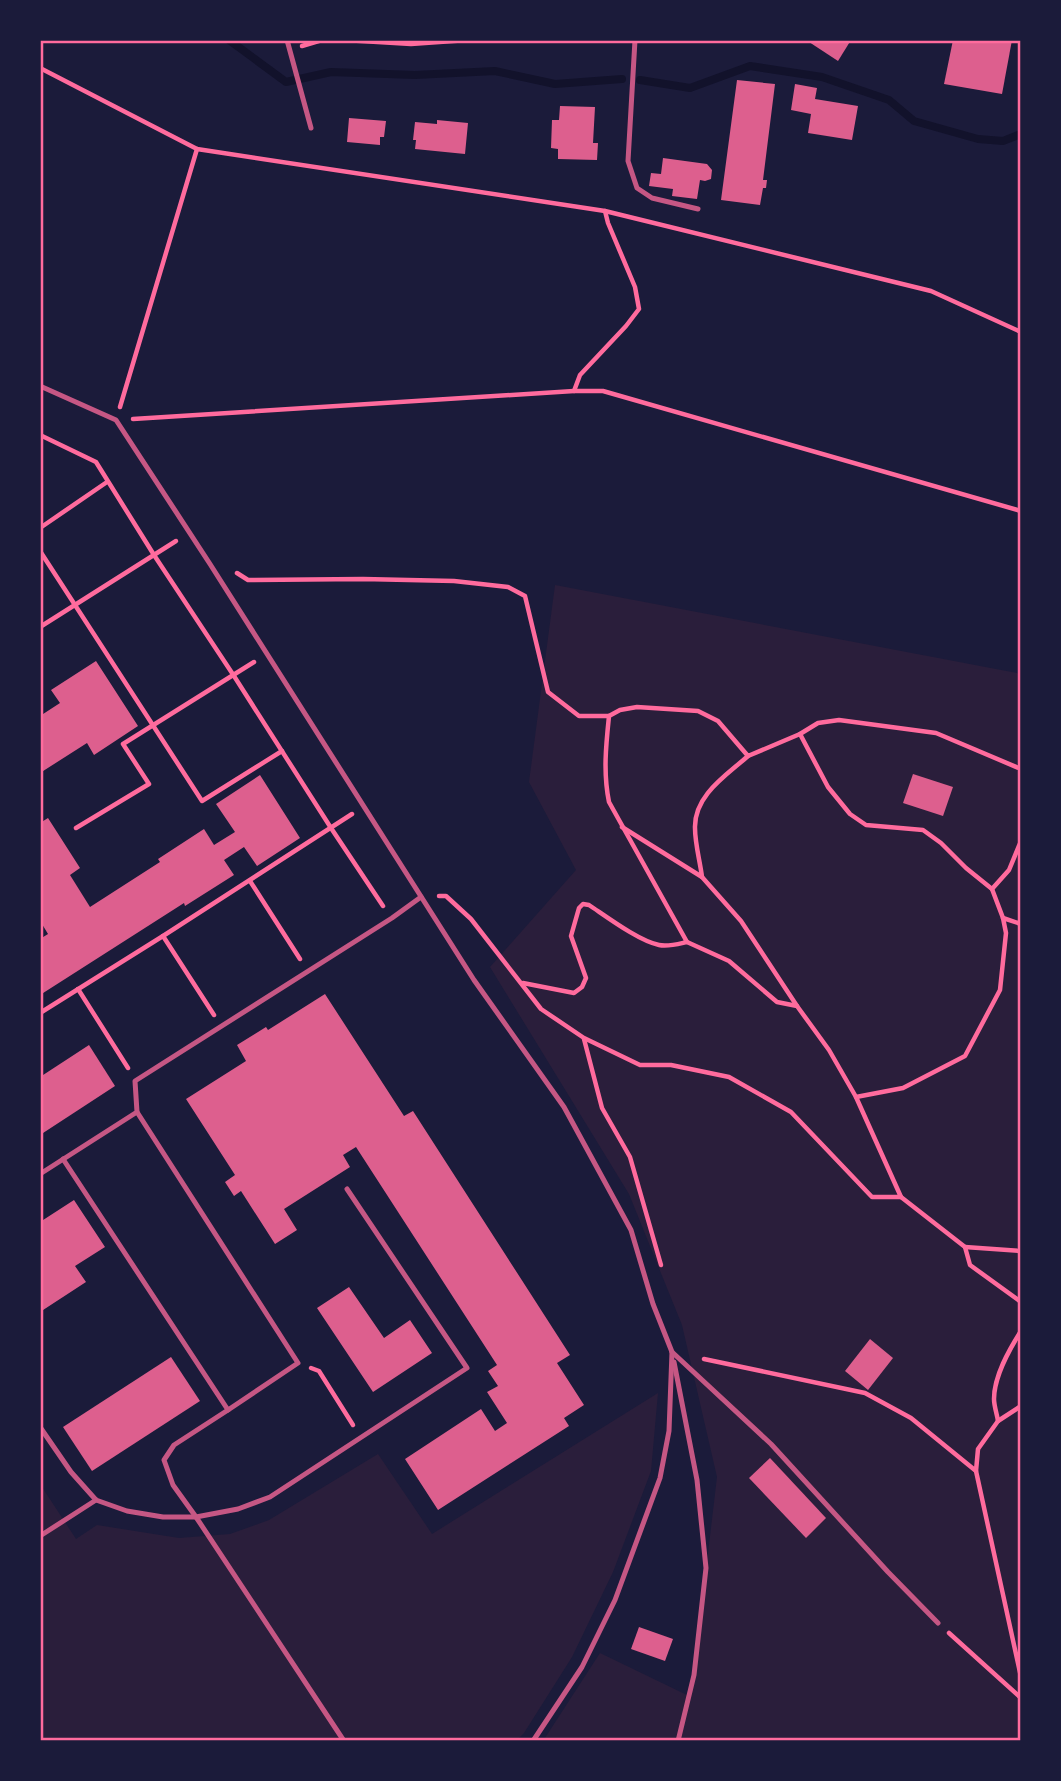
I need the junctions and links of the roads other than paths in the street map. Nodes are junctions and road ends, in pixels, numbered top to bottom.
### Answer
1 (287, 40) edge
2 (635, 40) edge
3 (311, 128) dead end
4 (698, 209) dead end
5 (40, 386) edge
6 (421, 897) junction
7 (137, 1112) junction
8 (63, 1160) junction
9 (40, 1174) edge
10 (347, 1189) dead end
11 (672, 1352) junction
12 (228, 1410) junction
13 (40, 1427) edge
14 (96, 1500) junction
15 (196, 1517) junction
16 (40, 1536) edge
17 (938, 1623) road end
18 (344, 1741) edge
19 (533, 1741) edge
20 (678, 1741) edge

1 - 3 lane
2 - 4 lane
5 - 6 lane
6 - 7 lane
6 - 11 lane
7 - 8 lane
7 - 12 lane
8 - 9 lane
8 - 12 lane
10 - 15 lane
11 - 17 lane
11 - 19 lane
11 - 20 lane
12 - 15 lane
13 - 14 lane
14 - 15 lane
14 - 16 lane
15 - 18 lane

